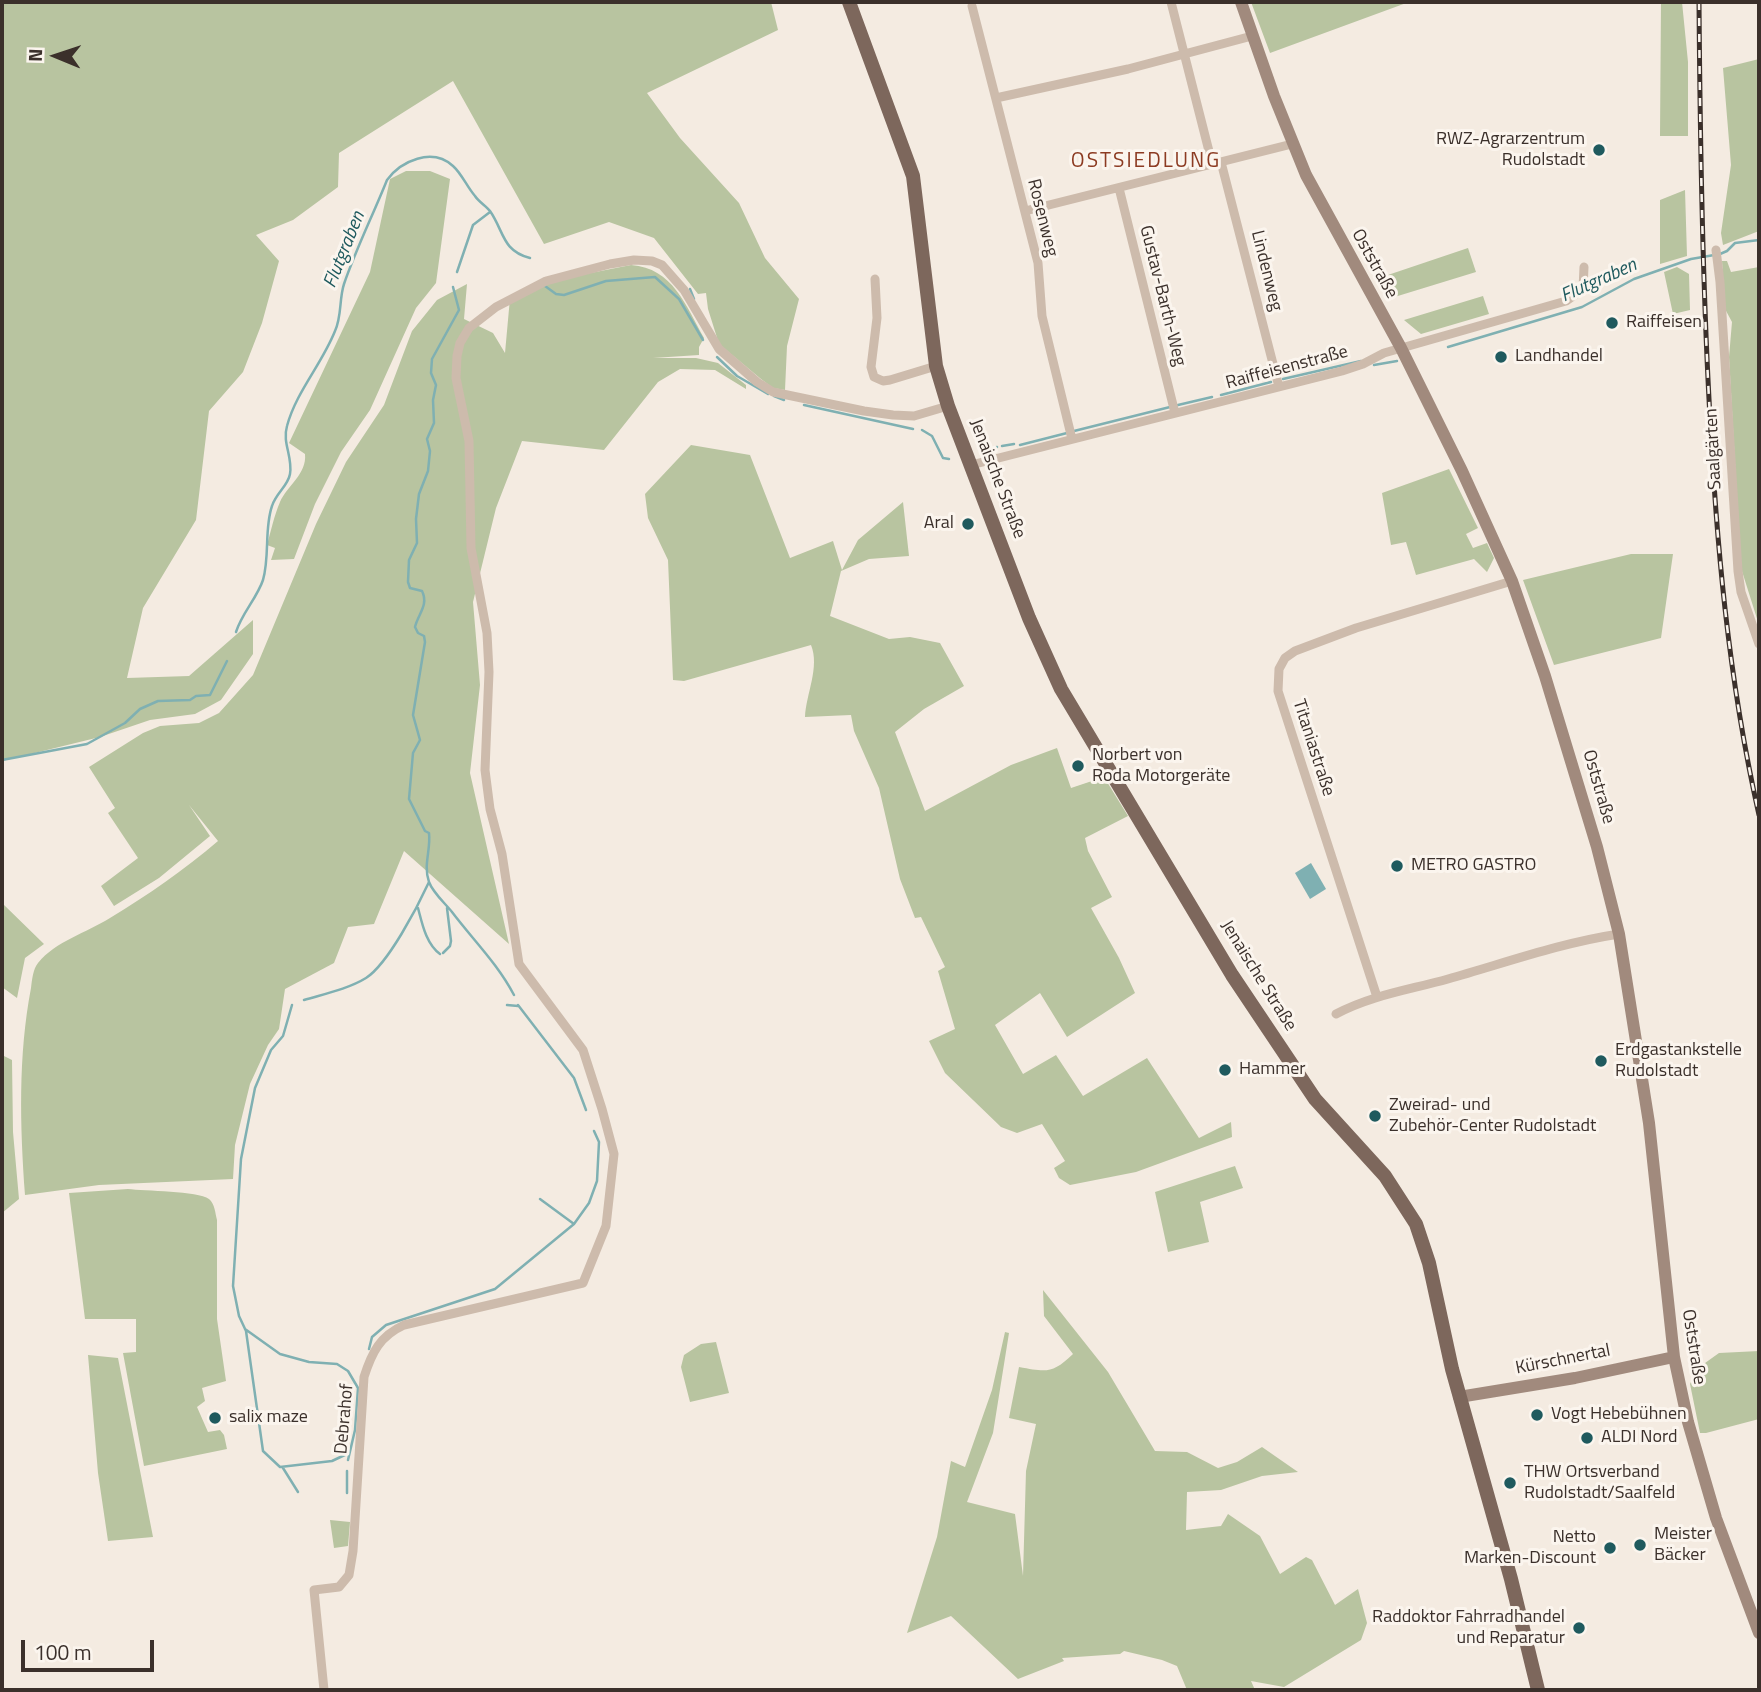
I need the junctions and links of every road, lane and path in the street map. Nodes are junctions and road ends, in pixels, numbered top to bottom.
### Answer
1 (849, 2) edge
2 (1171, 2) edge
3 (1241, 2) edge
4 (972, 6) dead end
5 (1252, 36) junction
6 (1185, 54) junction
7 (996, 98) junction
8 (1293, 144) junction
9 (1216, 162) junction
10 (1118, 188) junction
11 (1025, 211) junction
12 (1716, 254) dead end
13 (1584, 268) dead end
14 (875, 279) dead end
15 (1401, 348) junction
16 (936, 366) junction
17 (1279, 387) junction
18 (948, 406) junction
19 (1175, 413) junction
20 (1072, 439) junction
21 (971, 465) junction
22 (1512, 581) junction
23 (1759, 644) edge
24 (1619, 934) junction
25 (1377, 997) junction
26 (1336, 1014) dead end
27 (1674, 1357) junction
28 (1459, 1397) junction
29 (1754, 1601) edge
30 (1759, 1633) edge
31 (324, 1690) edge
32 (1538, 1690) edge

1 - 16 main road, Jenaische Straße
2 - 6 street, Lindenweg
3 - 5 street, Oststraße
4 - 7 street, Rosenweg
5 - 6 street
5 - 8 street, Oststraße
6 - 7 street
6 - 9 street, Lindenweg
7 - 11 street, Rosenweg
8 - 9 street
8 - 15 street, Oststraße
9 - 10 street
9 - 17 street, Lindenweg
10 - 11 street
10 - 19 street, Gustav-Barth-Weg
11 - 20 street, Rosenweg
12 - 23 street, Saalgärten
13 - 15 street, Raiffeisenstraße
14 - 16 street
15 - 17 street, Raiffeisenstraße
15 - 22 street, Oststraße
16 - 18 main road, Jenaische Straße
17 - 19 street, Raiffeisenstraße
18 - 21 main road, Jenaische Straße
18 - 31 street, Debrahof
19 - 20 street, Raiffeisenstraße
20 - 21 street, Raiffeisenstraße
21 - 28 main road, Jenaische Straße
22 - 24 street, Oststraße
22 - 25 street, Titaniastraße
24 - 25 street
24 - 27 street, Oststraße
25 - 26 street
27 - 28 street, Kürschnertal
27 - 29 street, Oststraße
28 - 32 main road, Jenaische Straße
29 - 30 street, Oststraße

